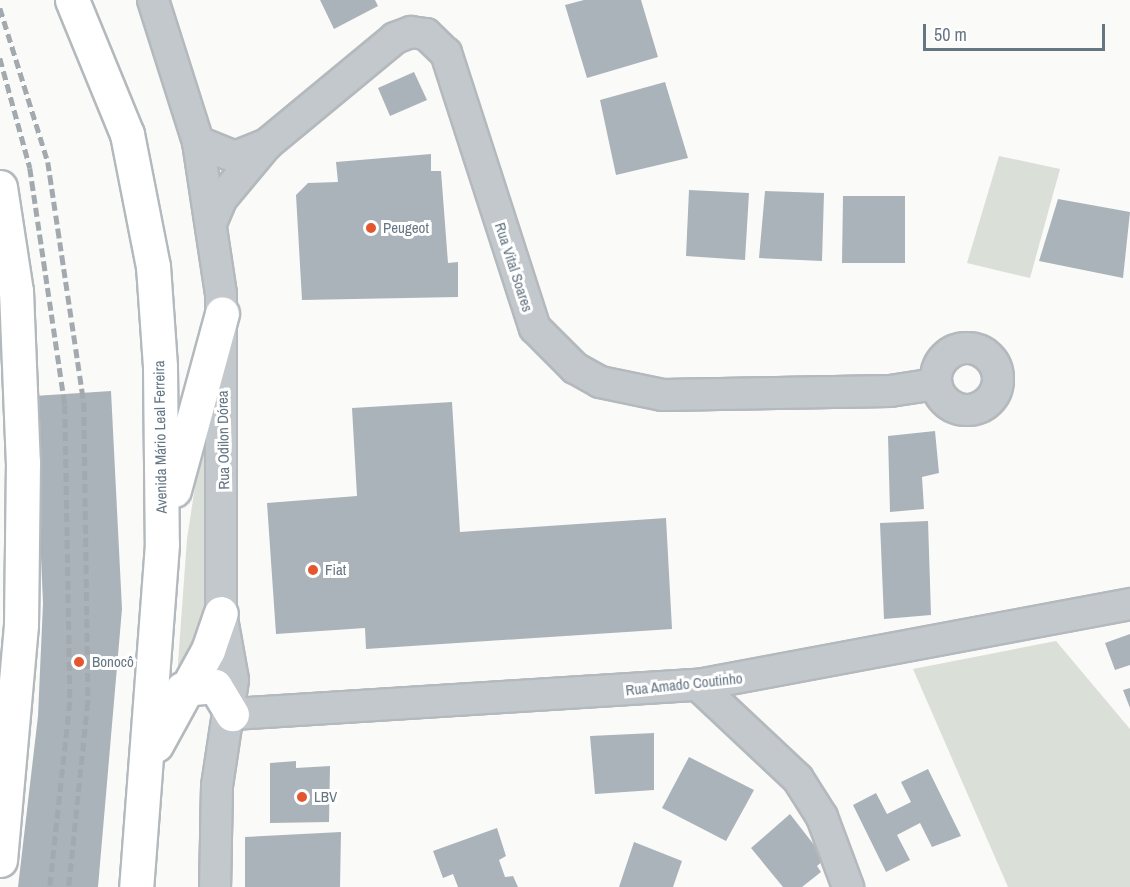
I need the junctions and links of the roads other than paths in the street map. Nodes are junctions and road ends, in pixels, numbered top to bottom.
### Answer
1 (72, 0) edge
2 (153, 0) edge
3 (198, 142) junction
4 (267, 144) junction
5 (0, 187) edge
6 (212, 220) junction
7 (222, 313) junction
8 (936, 384) dead end
9 (162, 544) junction
10 (1130, 604) edge
11 (221, 612) junction
12 (698, 685) junction
13 (182, 689) junction
14 (8, 699) edge
15 (232, 714) junction
16 (146, 768) junction
17 (3, 810) edge
18 (0, 860) edge
19 (136, 887) edge
20 (215, 887) edge
21 (848, 887) edge

1 - 9 highway, Avenida Mário Leal Ferreira
2 - 3 street, Rua Odilon Dórea
3 - 4 street, Rua Vital Soares
3 - 6 street, Rua Odilon Dórea
4 - 6 street, Rua Vital Soares
4 - 8 street, Rua Vital Soares
5 - 14 highway
6 - 7 street, Rua Odilon Dórea
7 - 9 highway
7 - 11 street, Rua Odilon Dórea
9 - 16 highway, Avenida Mário Leal Ferreira
10 - 12 street, Rua Amado Coutinho
11 - 13 highway
11 - 15 street, Rua Odilon Dórea
12 - 15 street, Rua Amado Coutinho
12 - 21 street
13 - 15 highway
13 - 16 highway
14 - 17 highway
15 - 20 street, Rua Odilon Dórea
16 - 19 highway, Avenida Mário Leal Ferreira
17 - 18 highway

